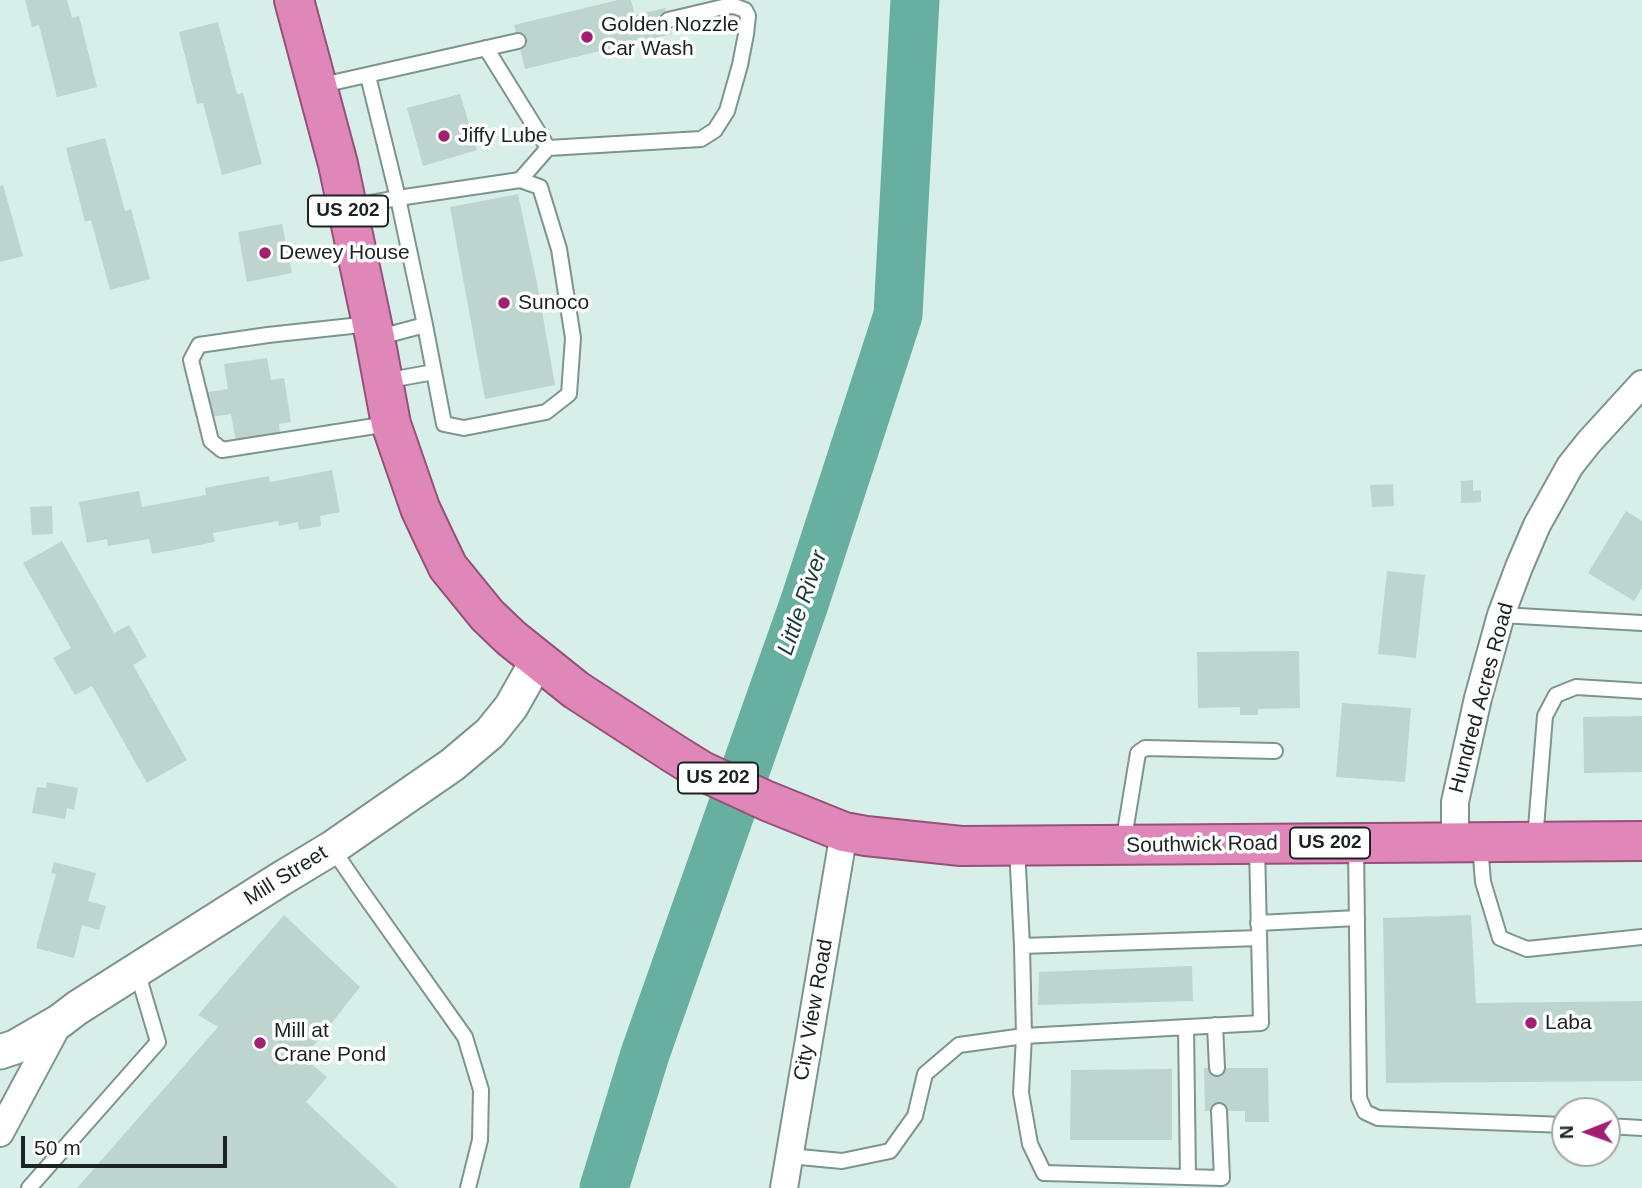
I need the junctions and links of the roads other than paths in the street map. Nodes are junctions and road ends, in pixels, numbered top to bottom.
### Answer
1 (294, 0) edge
2 (668, 20) dead end
3 (518, 41) dead end
4 (486, 48) junction
5 (368, 76) junction
6 (316, 87) junction
7 (548, 148) junction
8 (520, 180) junction
9 (398, 198) junction
10 (347, 208) junction
11 (425, 325) junction
12 (373, 331) junction
13 (434, 372) junction
14 (383, 382) junction
15 (1642, 384) edge
16 (391, 424) junction
17 (1501, 615) junction
18 (1642, 623) edge
19 (537, 661) junction
20 (1642, 691) edge
21 (1275, 751) dead end
22 (844, 832) junction
23 (1642, 841) edge
24 (1535, 842) junction
25 (1356, 843) junction
26 (1468, 843) junction
27 (1257, 844) junction
28 (1017, 845) junction
29 (1123, 846) junction
30 (332, 848) junction
31 (1357, 918) junction
32 (1258, 923) junction
33 (1642, 937) edge
34 (1259, 938) junction
35 (1023, 946) junction
36 (137, 971) junction
37 (60, 1021) junction
38 (1214, 1025) junction
39 (1186, 1027) junction
40 (1024, 1036) junction
41 (0, 1052) edge
42 (1217, 1068) dead end
43 (1219, 1111) dead end
44 (1551, 1124) edge
45 (1621, 1127) edge
46 (1642, 1128) edge
47 (0, 1133) edge
48 (789, 1156) junction
49 (1188, 1177) junction
50 (29, 1188) edge
51 (468, 1188) edge
52 (784, 1188) edge

1 - 6 highway, US 202
2 - 7 lane
3 - 4 lane
4 - 5 lane
4 - 7 lane
5 - 6 lane
5 - 9 lane
6 - 10 highway, US 202
7 - 8 lane
8 - 9 lane
8 - 13 lane
9 - 10 lane
9 - 11 lane
10 - 12 highway, US 202
11 - 12 lane
11 - 13 lane
12 - 14 highway, US 202
12 - 16 lane
13 - 14 lane
14 - 16 highway, US 202
15 - 17 street, Hundred Acres Road
16 - 19 highway, US 202
17 - 18 lane
17 - 26 street, Hundred Acres Road
19 - 22 highway, Southwick Road / US 202
19 - 30 street, Mill Street
20 - 24 lane
21 - 29 lane
22 - 28 highway, Southwick Road / US 202
22 - 48 street, City View Road
23 - 24 highway, Southwick Road / US 202
24 - 26 highway, Southwick Road / US 202
25 - 26 highway, Southwick Road / US 202
25 - 27 highway, Southwick Road / US 202
25 - 31 lane
26 - 33 lane
27 - 29 highway, Southwick Road / US 202
27 - 32 lane
28 - 29 highway, Southwick Road / US 202
28 - 35 lane
30 - 36 street, Mill Street
30 - 51 lane
31 - 32 lane
31 - 44 lane
32 - 34 lane
34 - 35 lane
34 - 38 lane
35 - 40 lane
36 - 37 street, Mill Street
36 - 50 lane
37 - 41 street, Mill Street
37 - 47 street
38 - 39 lane
38 - 42 lane
39 - 40 lane
39 - 49 lane
40 - 48 lane
40 - 49 lane
43 - 49 lane
45 - 46 lane
48 - 52 street, City View Road

